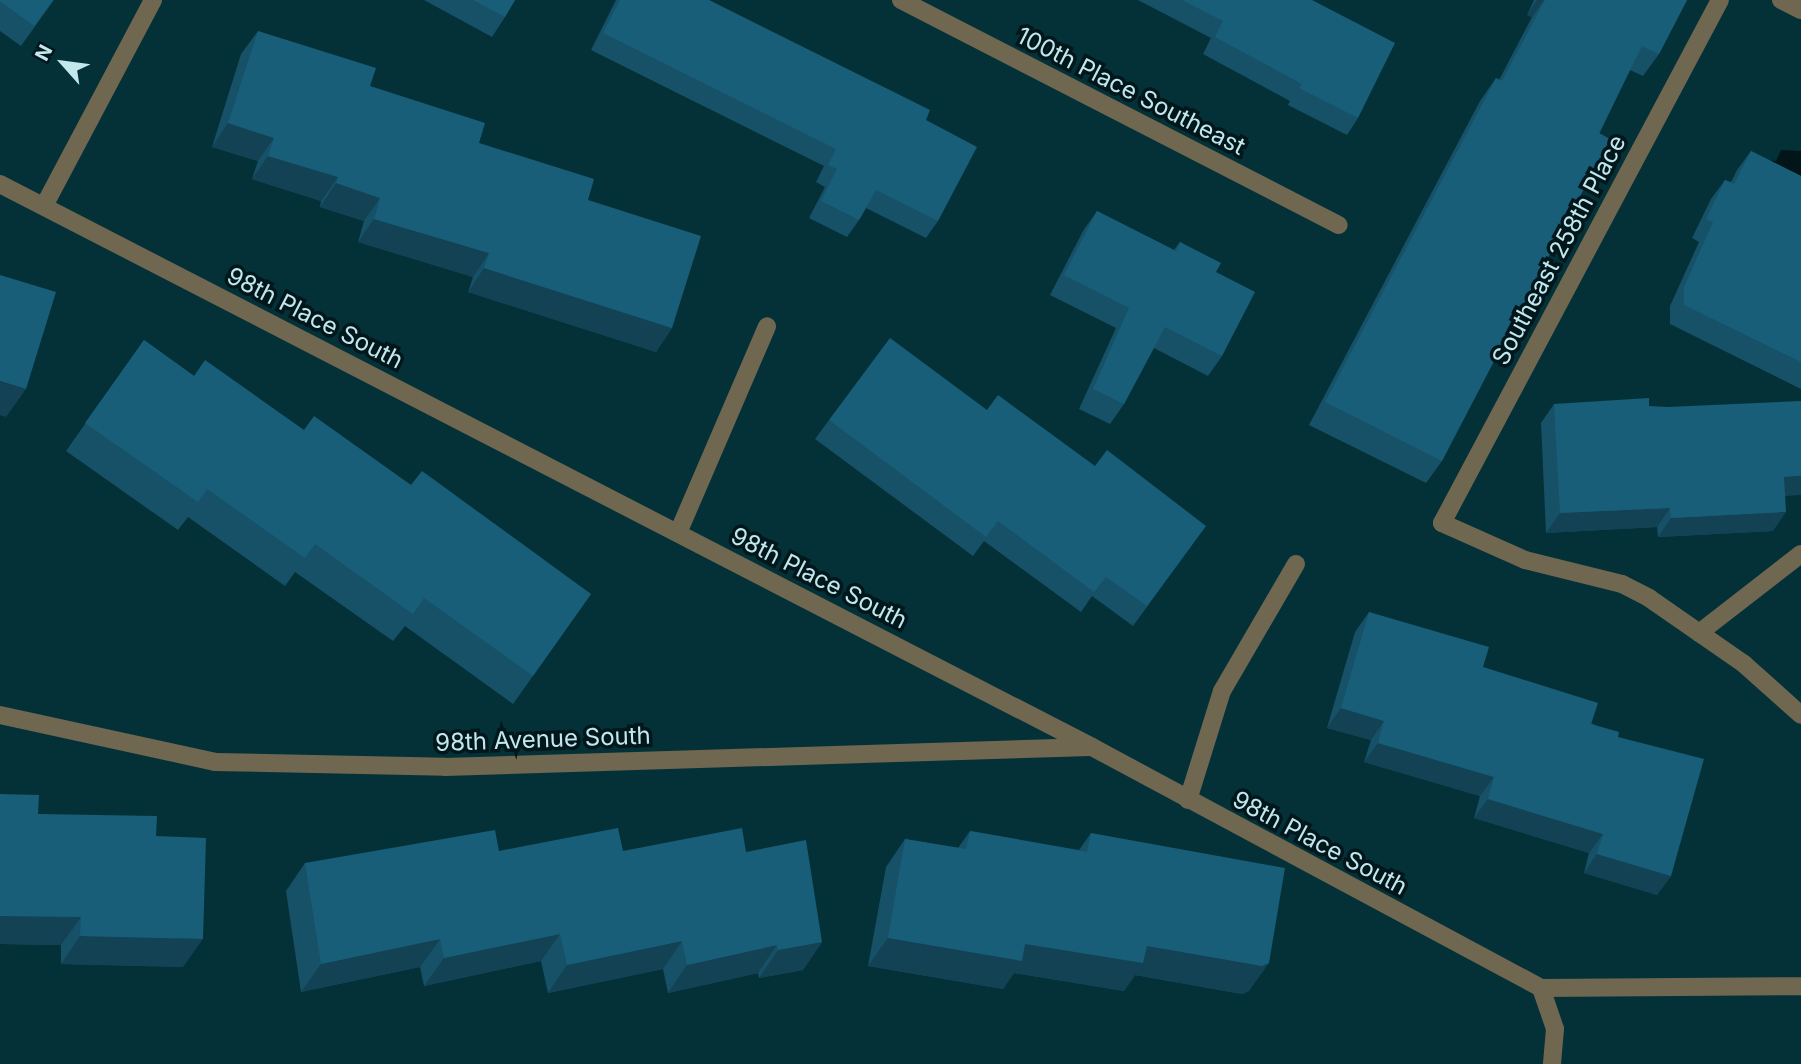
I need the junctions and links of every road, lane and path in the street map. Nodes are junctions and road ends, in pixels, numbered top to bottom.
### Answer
1 (153, 0) edge
2 (901, 0) edge
3 (1720, 0) edge
4 (1781, 0) edge
5 (1801, 10) edge
6 (0, 184) edge
7 (44, 206) junction
8 (1338, 225) dead end
9 (767, 326) dead end
10 (678, 533) junction
11 (1801, 554) edge
12 (1296, 564) dead end
13 (1699, 632) junction
14 (0, 715) edge
15 (1801, 715) edge
16 (1092, 747) junction
17 (1188, 800) junction
18 (1801, 986) edge
19 (1541, 988) junction
20 (1552, 1064) edge

1 - 7 street
2 - 8 street, 100th Place Southeast
3 - 13 street, Southeast 258th Place
4 - 5 street
6 - 7 street, 98th Place South
7 - 10 street, 98th Place South
9 - 10 street
10 - 16 street, 98th Place South
11 - 13 street
12 - 17 street
13 - 15 street
14 - 16 street, 98th Avenue South
16 - 17 street, 98th Place South
17 - 19 street, 98th Place South
18 - 19 street
19 - 20 street

